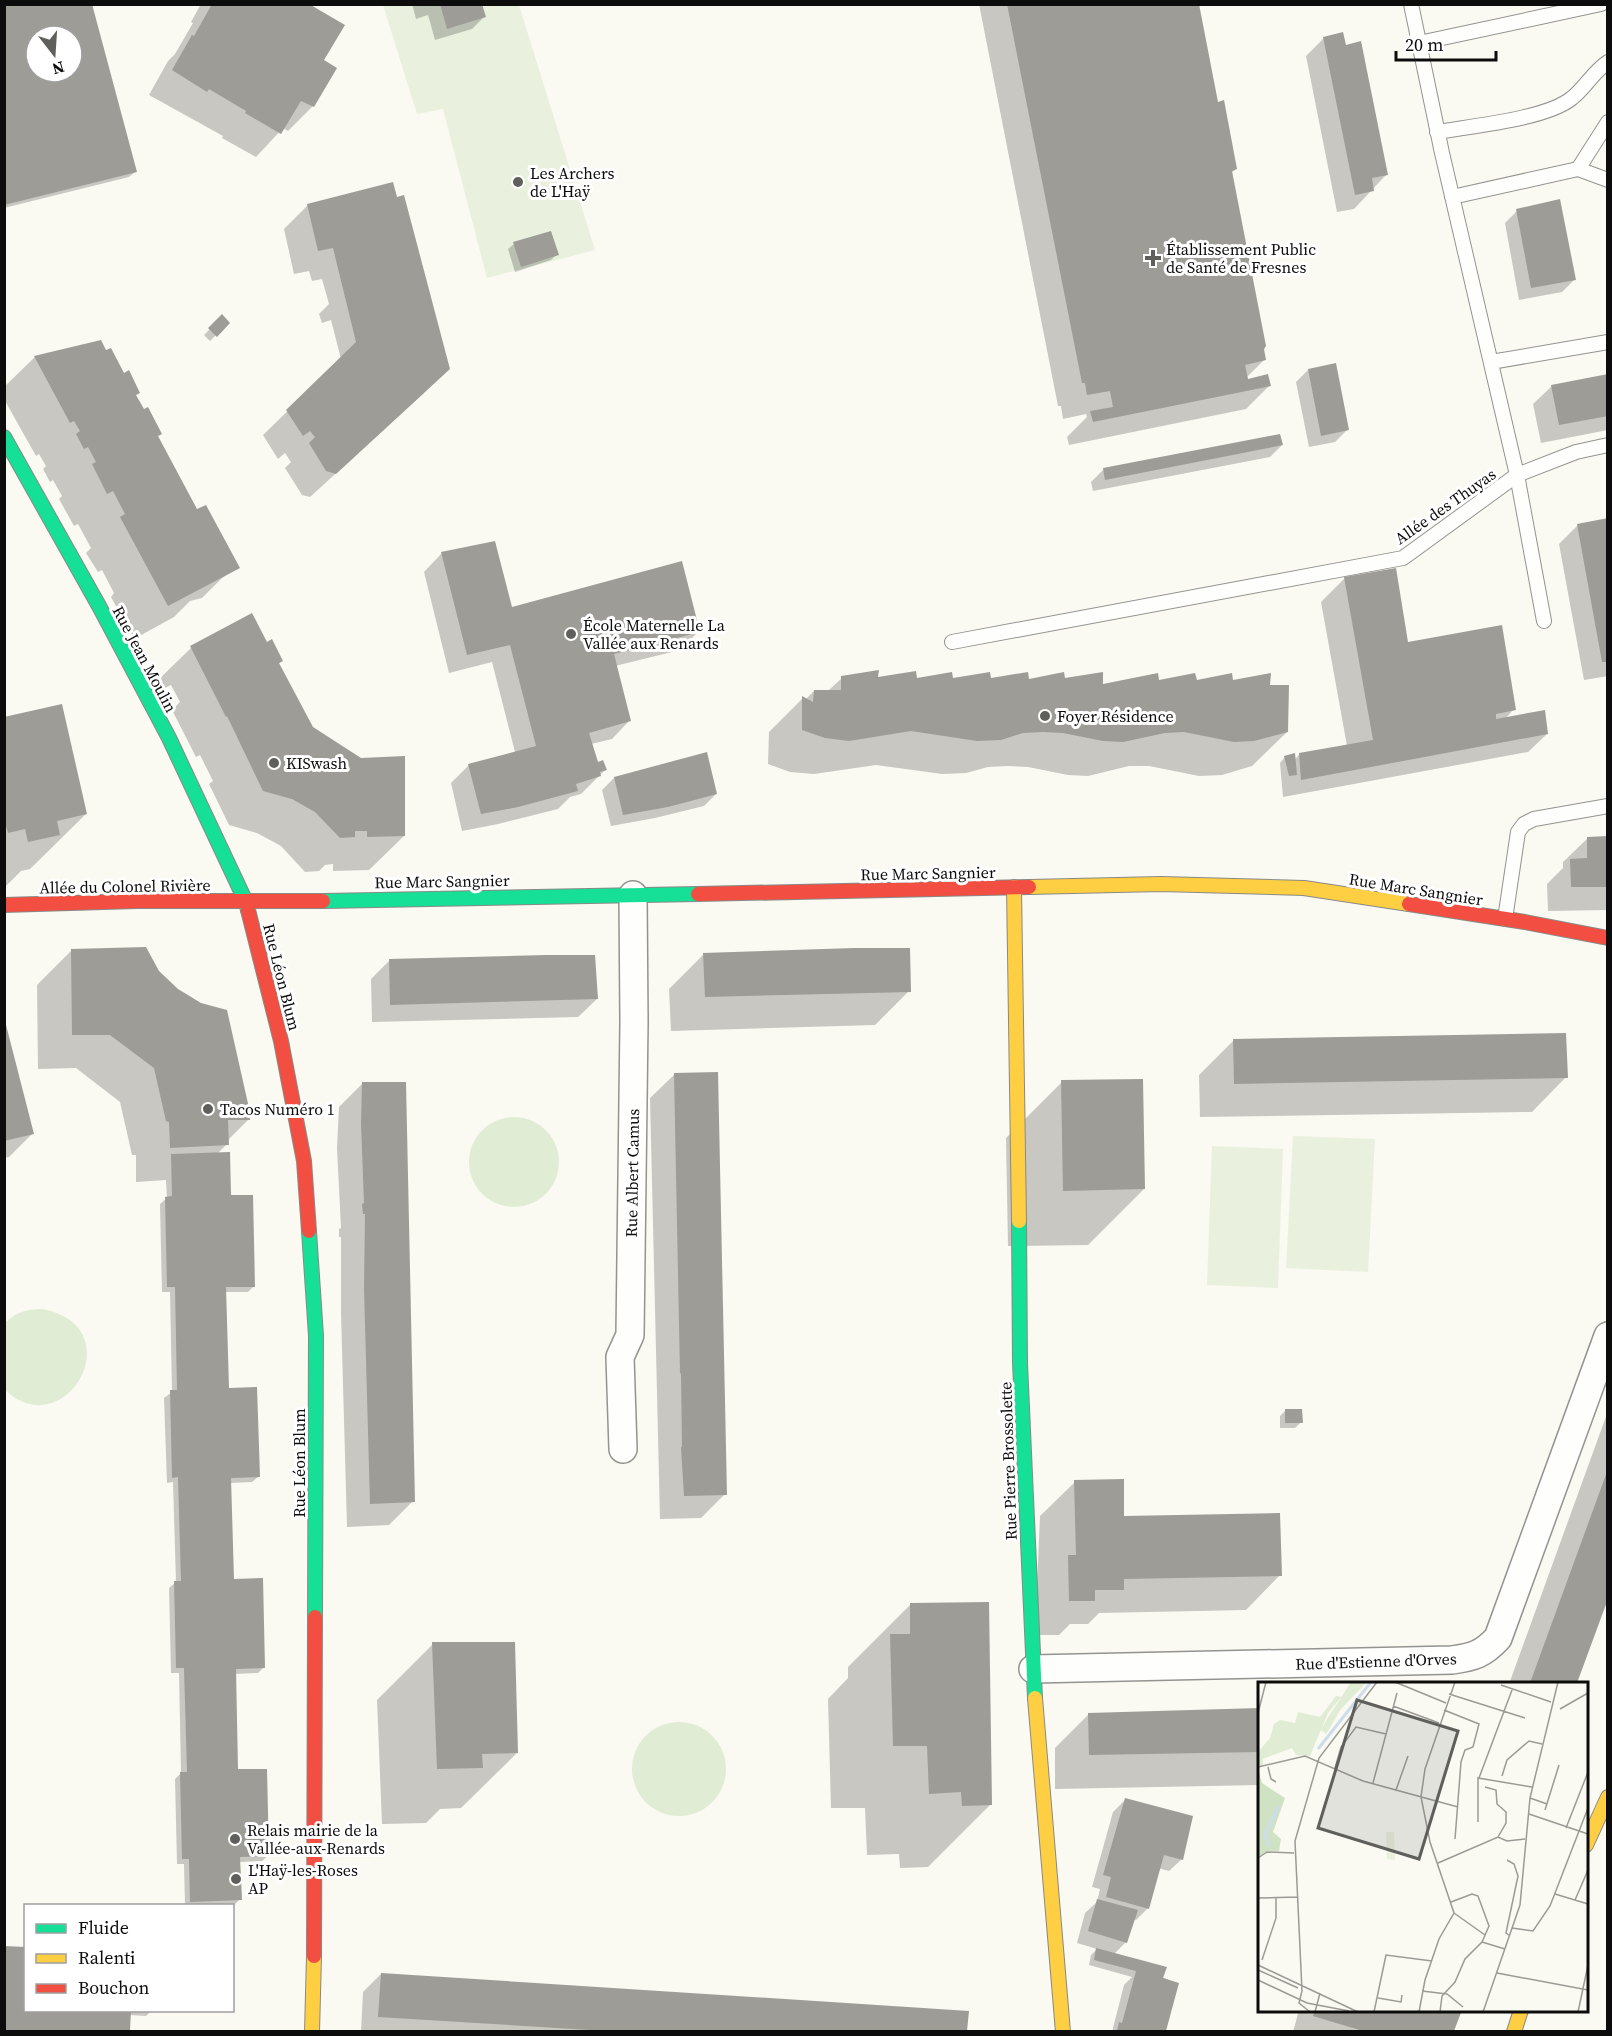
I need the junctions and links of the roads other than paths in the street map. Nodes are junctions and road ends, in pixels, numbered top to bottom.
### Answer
1 (1410, 4) edge
2 (1601, 4) edge
3 (1419, 43) junction
4 (1608, 62) edge
5 (1608, 122) edge
6 (1437, 132) junction
7 (1578, 169) junction
8 (1608, 180) edge
9 (1452, 197) junction
10 (1608, 342) edge
11 (1491, 362) junction
12 (4, 437) edge
13 (1608, 445) edge
14 (1517, 475) junction
15 (1544, 621) dead end
16 (952, 642) dead end
17 (1608, 806) edge
18 (1014, 887) junction
19 (633, 895) junction
20 (246, 902) junction
21 (4, 905) edge
22 (1505, 919) junction
23 (1608, 938) edge
24 (1608, 1336) edge
25 (623, 1449) dead end
26 (1033, 1669) junction
27 (1608, 1797) edge
28 (1588, 1843) edge
29 (1520, 2012) edge
30 (312, 2031) edge
31 (1063, 2031) edge
32 (1514, 2031) edge

1 - 3 lane, Allée des Thuyas
2 - 3 lane
3 - 6 lane, Allée des Thuyas
4 - 6 lane
5 - 7 lane
6 - 9 lane, Allée des Thuyas
7 - 8 lane
7 - 9 lane
9 - 11 lane, Allée des Thuyas
10 - 11 lane
11 - 14 lane, Allée des Thuyas
12 - 20 street, Rue Jean Moulin
13 - 14 lane
14 - 15 lane
14 - 16 lane, Allée des Thuyas
17 - 22 lane
18 - 19 street, Rue Marc Sangnier
18 - 22 street, Rue Marc Sangnier
18 - 26 street, Rue Pierre Brossolette
19 - 20 street, Rue Marc Sangnier
19 - 25 street, Rue Albert Camus
20 - 21 street, Allée du Colonel Rivière
20 - 30 street, Rue Léon Blum
22 - 23 street, Rue Marc Sangnier
24 - 26 street, Rue d'Estienne d'Orves
26 - 31 street, Rue Pierre Brossolette
27 - 28 street
29 - 32 street

